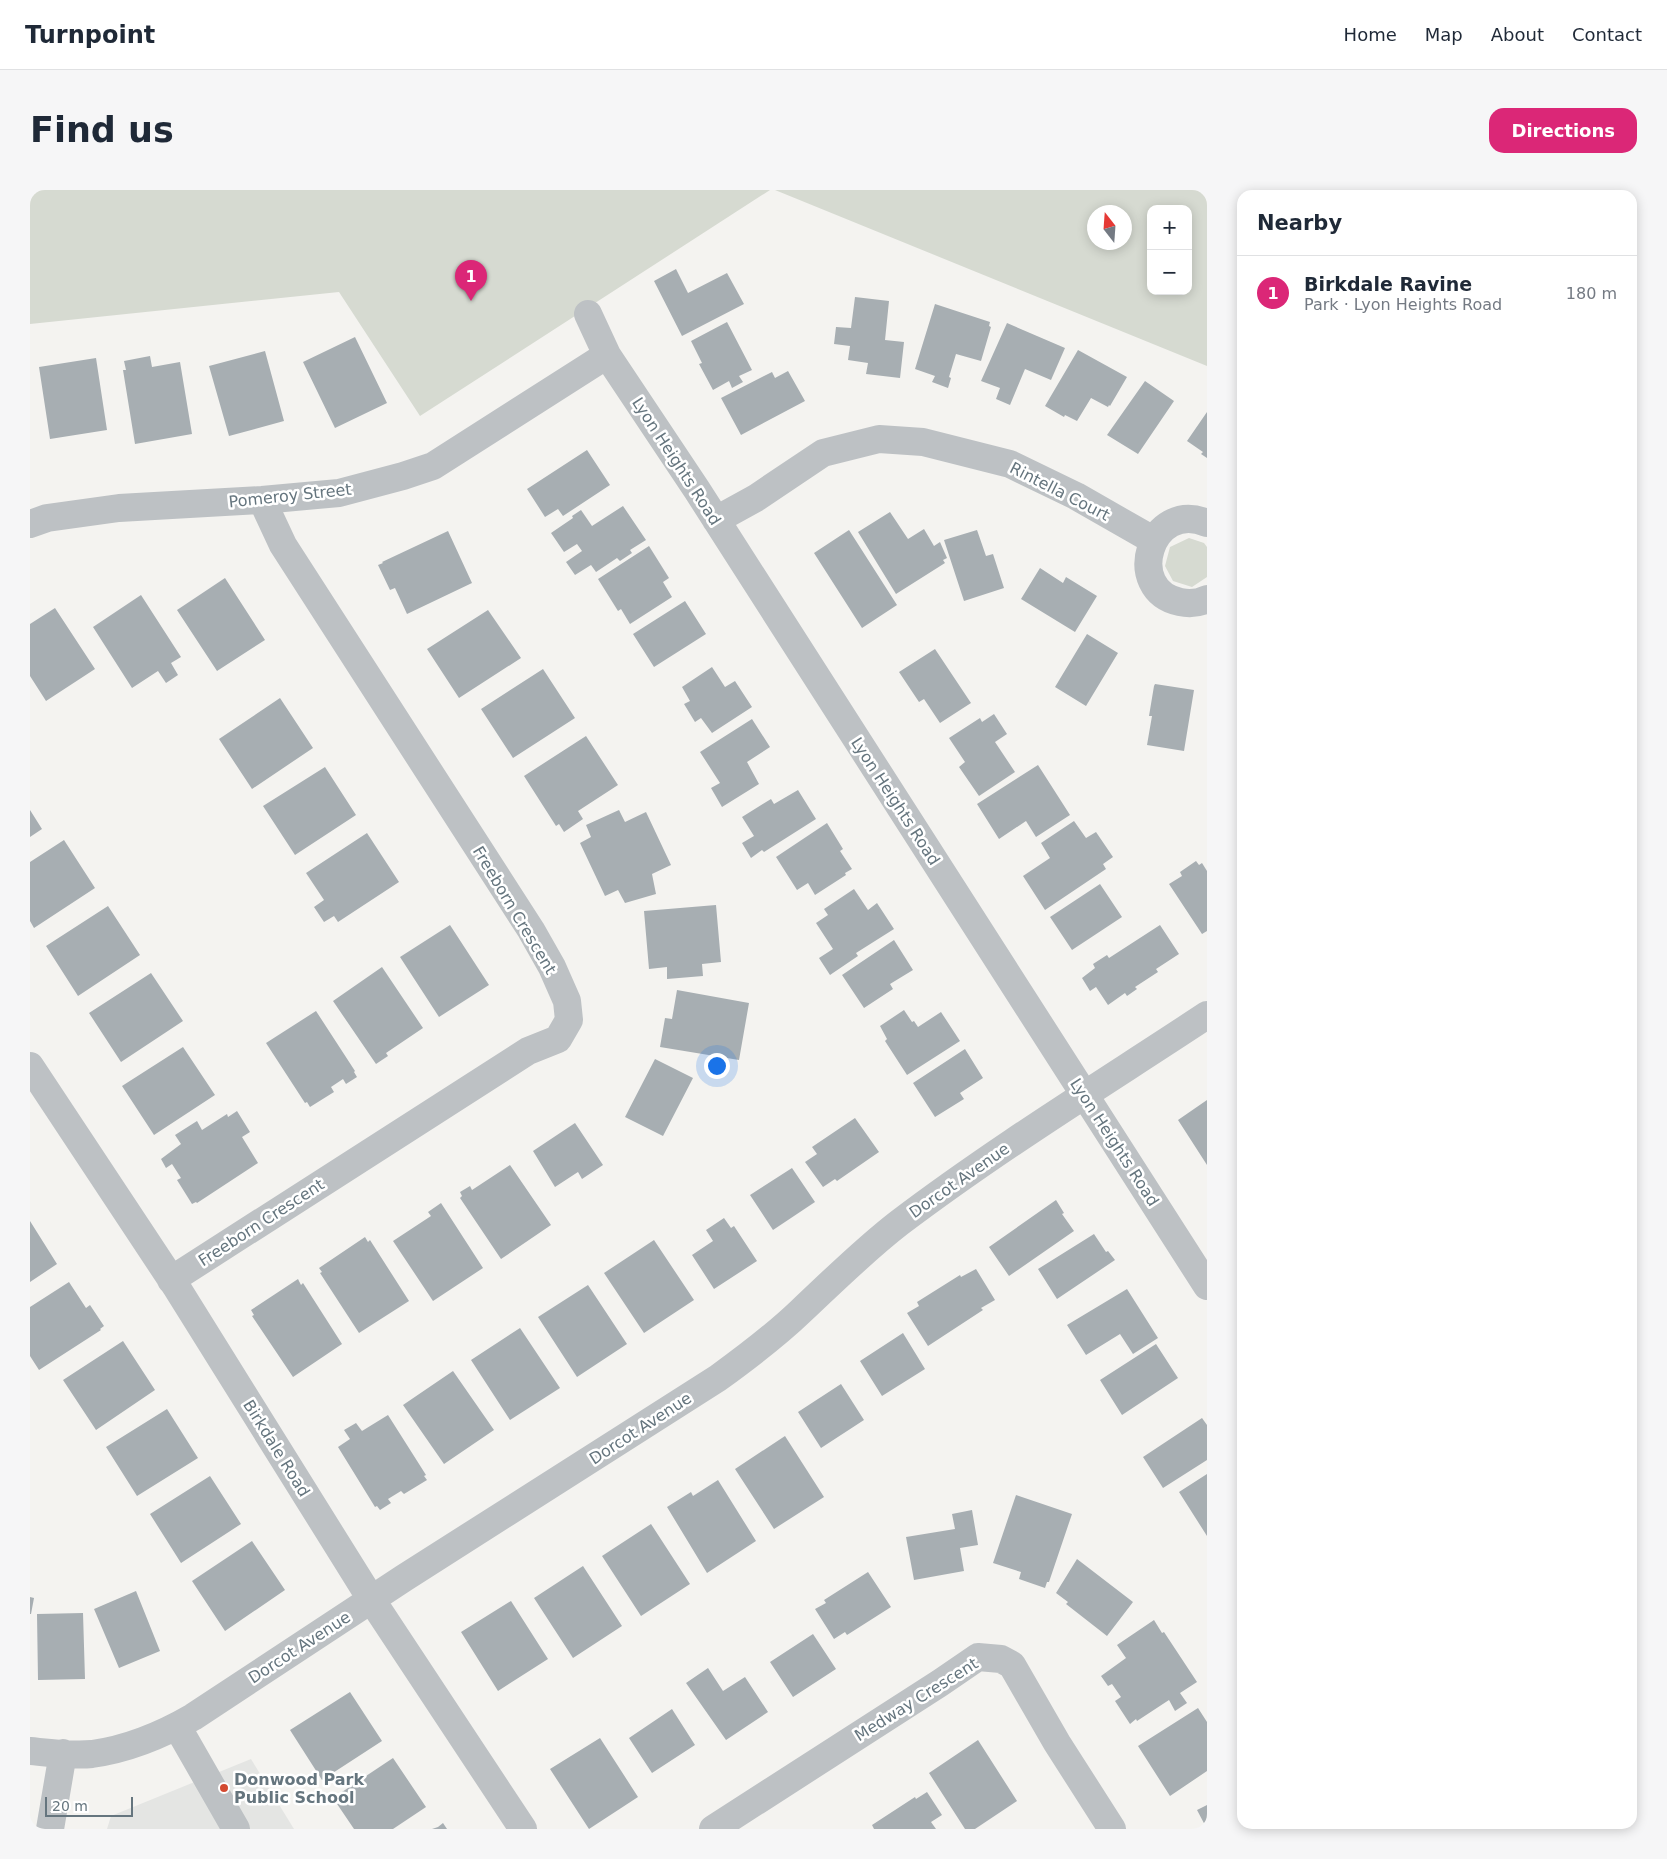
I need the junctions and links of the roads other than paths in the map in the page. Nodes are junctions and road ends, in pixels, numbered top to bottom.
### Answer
1 (588, 314) dead end
2 (607, 355) junction
3 (262, 500) junction
4 (716, 520) junction
5 (1207, 523) edge
6 (30, 524) edge
7 (1153, 540) junction
8 (1207, 599) edge
9 (1207, 1015) edge
10 (30, 1066) edge
11 (1084, 1094) junction
12 (171, 1280) junction
13 (1207, 1286) edge
14 (372, 1599) junction
15 (177, 1726) junction
16 (30, 1752) edge
17 (63, 1753) junction
18 (50, 1829) edge
19 (236, 1829) edge
20 (523, 1829) edge
21 (713, 1829) edge
22 (1112, 1829) edge

1 - 2 street, Lyon Heights Road
2 - 3 street, Pomeroy Street
2 - 4 street, Lyon Heights Road
3 - 6 street, Pomeroy Street
3 - 12 street, Freeborn Crescent
4 - 7 street, Rintella Court
4 - 11 street, Lyon Heights Road
5 - 7 street
7 - 8 street
9 - 11 street, Dorcot Avenue
10 - 12 street, Birkdale Road
11 - 13 street, Lyon Heights Road
11 - 14 street, Dorcot Avenue
12 - 14 street, Birkdale Road
14 - 15 street, Dorcot Avenue
14 - 20 street, Birkdale Road
15 - 17 street, Dorcot Avenue
15 - 19 street
16 - 17 street, Dorcot Avenue
17 - 18 street
21 - 22 street, Medway Crescent

